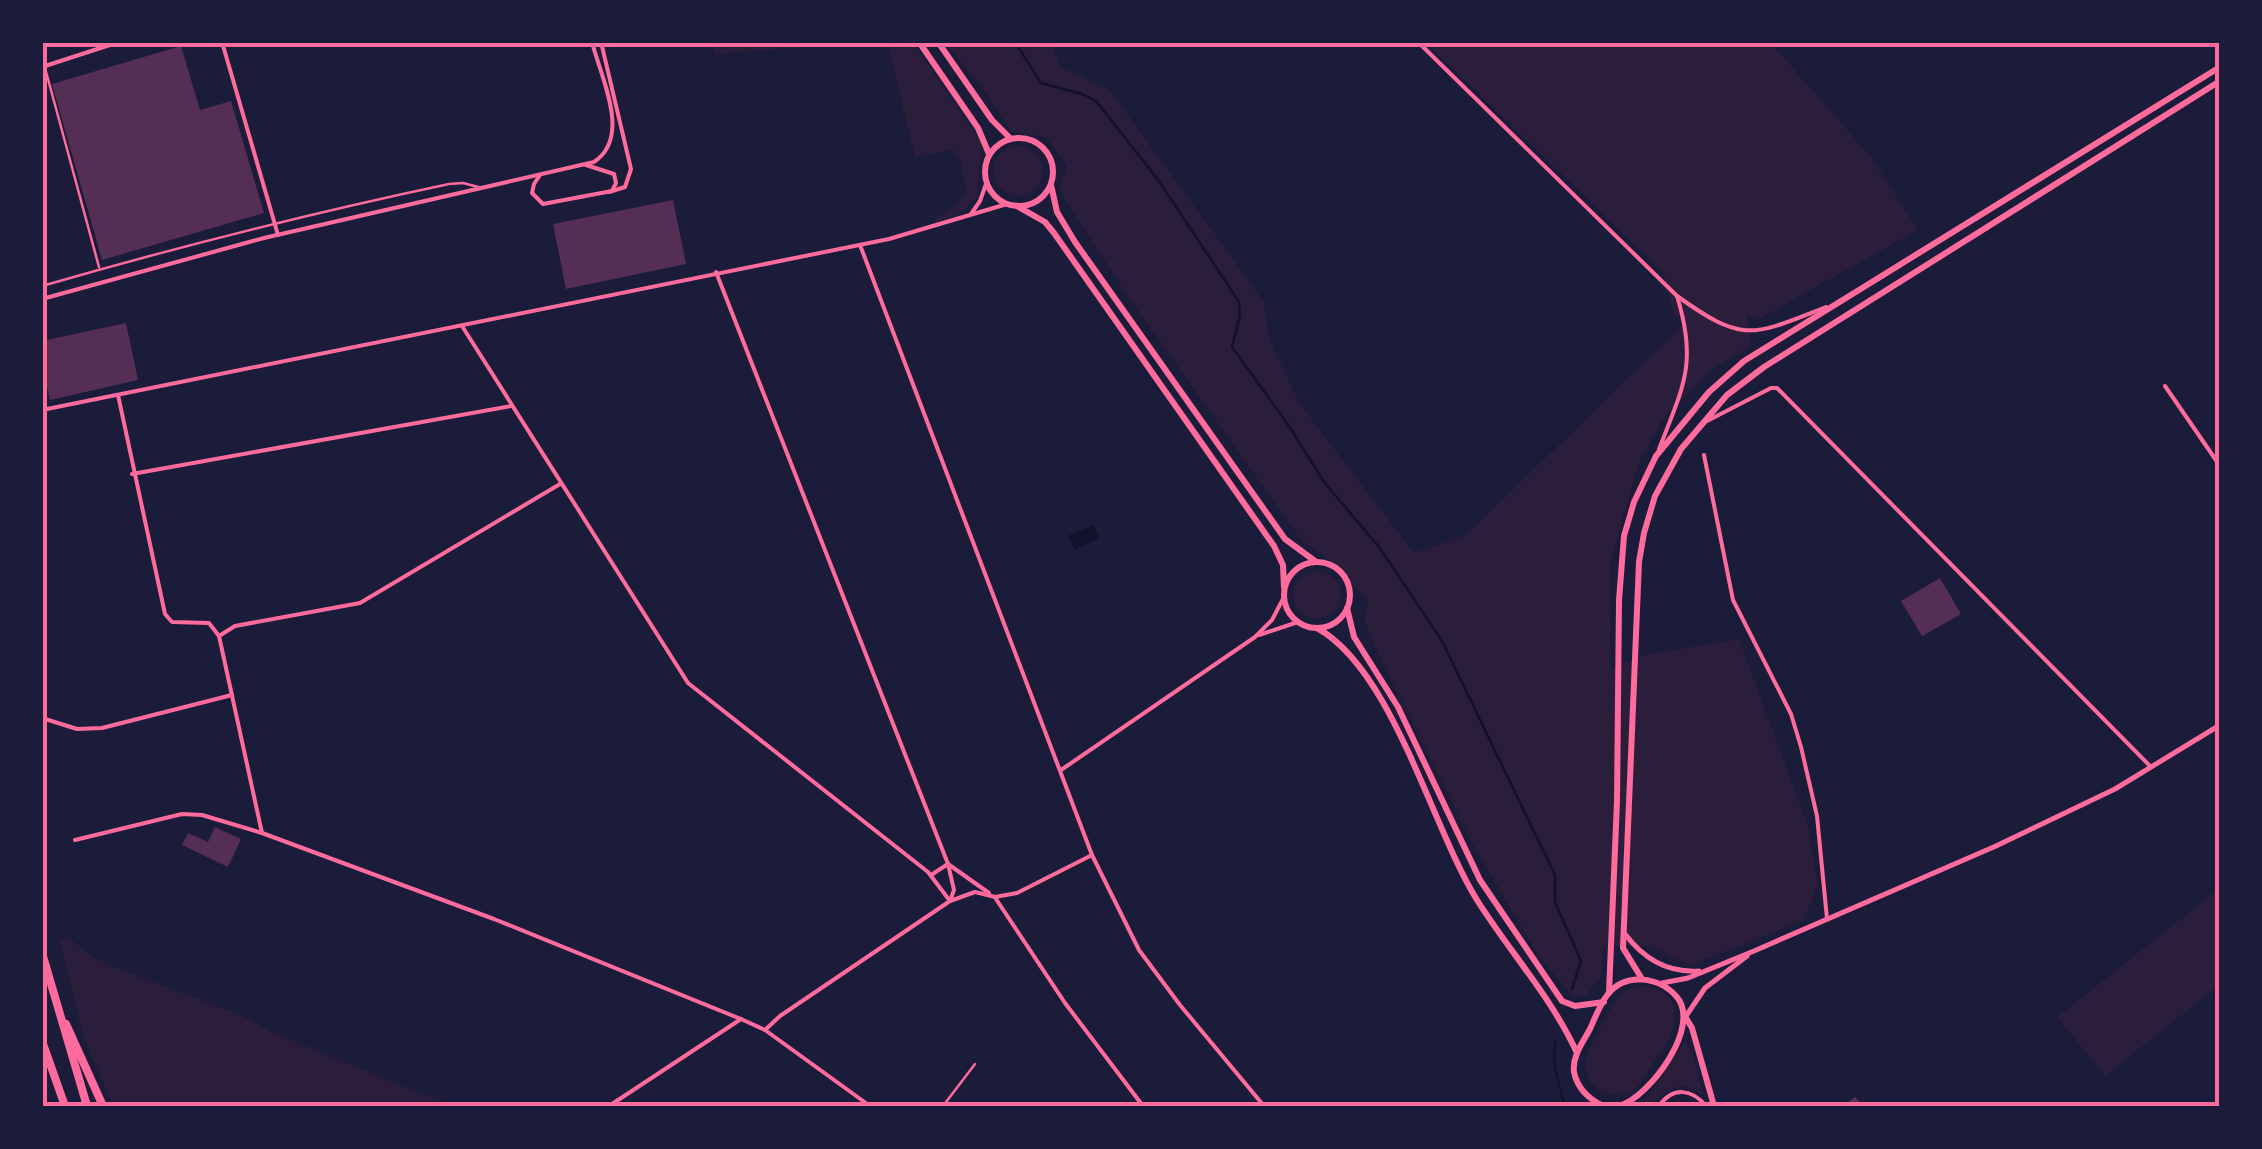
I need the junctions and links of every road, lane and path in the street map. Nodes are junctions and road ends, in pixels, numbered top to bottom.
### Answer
1 (119, 42) edge
2 (222, 42) edge
3 (592, 42) edge
4 (601, 42) edge
5 (919, 42) edge
6 (938, 42) edge
7 (1418, 42) edge
8 (44, 67) edge
9 (2220, 67) edge
10 (2220, 81) edge
11 (1010, 138) junction
12 (989, 154) junction
13 (584, 165) junction
14 (540, 175) junction
15 (986, 184) junction
16 (1050, 185) junction
17 (483, 188) junction
18 (609, 192) junction
19 (1007, 204) junction
20 (1017, 206) junction
21 (971, 214) junction
22 (274, 222) junction
23 (278, 235) junction
24 (860, 245) junction
25 (100, 270) junction
26 (716, 272) junction
27 (42, 286) edge
28 (1677, 296) junction
29 (42, 299) edge
30 (1829, 306) junction
31 (462, 326) junction
32 (2165, 386) dead end
33 (118, 394) junction
34 (511, 406) junction
35 (42, 410) edge
36 (1698, 426) junction
37 (1704, 455) dead end
38 (1656, 456) junction
39 (2220, 466) edge
40 (132, 474) junction
41 (560, 484) junction
42 (1315, 562) junction
43 (1284, 587) junction
44 (1284, 597) junction
45 (1346, 608) junction
46 (1298, 622) junction
47 (1317, 628) junction
48 (219, 636) junction
49 (1255, 637) junction
50 (232, 694) junction
51 (42, 718) edge
52 (2220, 725) edge
53 (2151, 767) junction
54 (1060, 770) junction
55 (262, 833) junction
56 (76, 840) dead end
57 (1092, 855) junction
58 (948, 864) junction
59 (931, 875) junction
60 (994, 896) junction
61 (950, 901) junction
62 (1827, 919) junction
63 (1625, 934) junction
64 (1754, 951) junction
65 (42, 953) edge
66 (1702, 971) junction
67 (1642, 979) junction
68 (1662, 983) junction
69 (1609, 993) junction
70 (53, 994) junction
71 (1604, 1002) junction
72 (1686, 1017) junction
73 (741, 1018) junction
74 (766, 1030) junction
75 (42, 1041) edge
76 (1576, 1053) junction
77 (975, 1064) dead end
78 (1588, 1097) junction
79 (65, 1106) edge
80 (87, 1106) edge
81 (103, 1106) edge
82 (609, 1106) edge
83 (870, 1106) edge
84 (943, 1106) edge
85 (1143, 1106) edge
86 (1264, 1106) edge
87 (1590, 1106) edge
88 (1602, 1106) edge
89 (1619, 1106) edge
90 (1660, 1106) edge
91 (1706, 1106) edge
92 (1714, 1106) edge

1 - 8 street
2 - 22 street
3 - 13 street
4 - 18 street
5 - 12 main road
6 - 11 main road
7 - 28 street
8 - 25 lane
9 - 30 main road
10 - 36 main road
11 - 12 main road
11 - 16 main road
12 - 15 main road
13 - 14 street
13 - 18 street
14 - 17 street
14 - 18 street
15 - 19 main road
15 - 21 street
16 - 20 main road
16 - 42 main road
17 - 22 lane
17 - 23 street
19 - 20 main road
19 - 21 street
20 - 43 main road
21 - 24 street
22 - 23 street
22 - 25 lane
23 - 29 street
24 - 26 street
24 - 54 street
25 - 27 lane
26 - 31 street
26 - 58 street
28 - 30 street
28 - 38 street
30 - 38 main road
31 - 33 street
31 - 34 street
32 - 39 street
33 - 35 street
33 - 40 street
34 - 40 street
34 - 41 street
36 - 53 street
36 - 63 main road
37 - 62 street
38 - 69 main road
40 - 48 street
41 - 48 street
41 - 59 street
42 - 43 main road
42 - 45 main road
43 - 44 main road
44 - 46 main road
44 - 49 street
45 - 47 main road
45 - 71 main road
46 - 47 main road
46 - 49 street
47 - 76 main road
48 - 50 street
49 - 54 street
50 - 51 street
50 - 55 street
52 - 53 street
53 - 62 street
54 - 57 street
55 - 56 street
55 - 73 street
57 - 60 street
57 - 86 street
58 - 59 street
58 - 60 street
58 - 61 street
59 - 61 street
60 - 61 street
60 - 85 street
61 - 74 street
62 - 64 street
63 - 66 street
63 - 67 main road
64 - 66 street
64 - 72 street
65 - 70 highway
66 - 68 street
67 - 68 main road
67 - 69 main road
68 - 72 main road
69 - 71 main road
70 - 80 highway
70 - 81 highway
71 - 76 main road
72 - 89 main road
72 - 92 main road
73 - 74 street
73 - 82 street
74 - 83 street
75 - 79 highway
76 - 78 main road
77 - 84 lane
78 - 87 main road
78 - 88 main road
90 - 91 street

